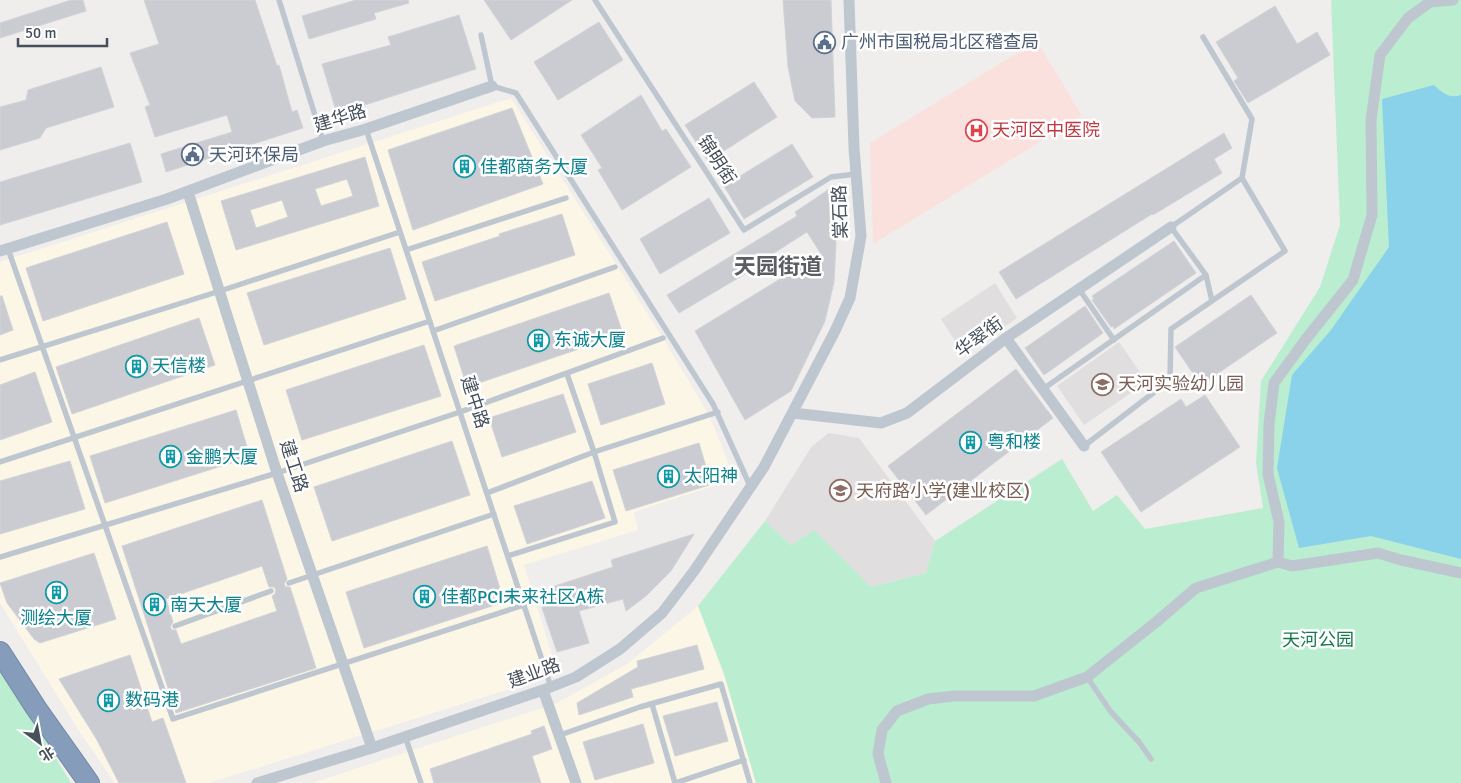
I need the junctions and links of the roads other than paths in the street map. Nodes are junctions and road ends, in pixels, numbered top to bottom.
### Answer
1 (279, 0) edge
2 (595, 0) edge
3 (849, 0) edge
4 (1453, 0) edge
5 (481, 35) dead end
6 (1203, 37) dead end
7 (492, 86) junction
8 (366, 129) junction
9 (323, 141) junction
10 (856, 174) junction
11 (1242, 178) junction
12 (188, 192) junction
13 (566, 198) dead end
14 (1171, 227) junction
15 (400, 232) junction
16 (4, 250) edge
17 (406, 250) junction
18 (615, 267) dead end
19 (1206, 275) junction
20 (1080, 289) junction
21 (220, 291) junction
22 (1212, 301) junction
23 (430, 321) junction
24 (433, 331) junction
25 (663, 338) dead end
26 (1006, 338) junction
27 (1114, 340) junction
28 (42, 347) junction
29 (0, 360) edge
30 (567, 374) junction
31 (248, 379) junction
32 (1043, 389) junction
33 (460, 412) junction
34 (718, 412) junction
35 (793, 413) junction
36 (74, 437) junction
37 (1084, 446) joint
38 (594, 452) junction
39 (0, 462) edge
40 (278, 472) junction
41 (751, 488) junction
42 (487, 493) junction
43 (494, 514) junction
44 (105, 525) junction
45 (508, 556) junction
46 (0, 557) edge
47 (1278, 562) junction
48 (1461, 573) edge
49 (312, 576) junction
50 (289, 583) dead end
51 (271, 591) dead end
52 (524, 605) junction
53 (175, 626) dead end
54 (0, 652) edge
55 (343, 663) junction
56 (1087, 677) junction
57 (547, 688) junction
58 (652, 704) junction
59 (560, 735) junction
60 (405, 736) junction
61 (372, 748) junction
62 (1151, 759) dead end
63 (744, 760) junction
64 (264, 782) edge
65 (89, 783) edge
66 (421, 783) edge
67 (576, 783) edge
68 (675, 783) edge
69 (750, 783) edge
70 (886, 783) edge

1 - 9 lane
2 - 10 lane, 锦明街
3 - 10 street, 棠石路
4 - 47 street
5 - 7 lane
6 - 11 lane
7 - 8 street, 建华路
7 - 34 lane
8 - 9 street, 建华路
8 - 15 lane, 建中路
9 - 12 street, 建华路
10 - 35 street, 棠石路
11 - 14 lane
11 - 22 lane
12 - 16 street, 建华路
12 - 21 street, 建工路
13 - 17 lane
14 - 19 lane
14 - 20 street, 华翠街
15 - 17 lane, 建中路
15 - 21 lane
16 - 28 lane
17 - 23 lane, 建中路
18 - 24 lane
19 - 22 lane
19 - 27 lane
20 - 26 street, 华翠街
20 - 27 lane
21 - 28 lane
21 - 31 street, 建工路
22 - 37 lane
23 - 24 lane, 建中路
23 - 31 lane
24 - 33 lane, 建中路
25 - 30 lane
26 - 32 street
26 - 35 street, 华翠街
27 - 32 lane
28 - 29 lane
28 - 36 lane
30 - 33 lane
30 - 38 lane
31 - 36 lane
31 - 40 street, 建工路
32 - 37 street
33 - 40 lane
33 - 42 lane, 建中路
34 - 38 lane
34 - 41 lane
35 - 41 street, 棠石路
36 - 39 lane
36 - 44 lane
38 - 42 lane
38 - 45 lane
40 - 44 lane
40 - 49 street, 建工路
41 - 57 street, 建业路
42 - 43 lane, 建中路
43 - 45 lane, 建中路
43 - 49 lane
44 - 46 lane
44 - 55 lane
45 - 52 lane, 建中路
47 - 48 street
47 - 56 street
49 - 50 lane
49 - 55 street, 建工路
51 - 53 lane
52 - 55 lane
52 - 57 lane, 建中路
54 - 65 highway
55 - 61 street, 建工路
56 - 62 lane
56 - 70 street
57 - 59 street, 建中路
57 - 60 street, 建业路
58 - 59 lane
58 - 63 lane
58 - 68 lane
59 - 67 street, 建中路
60 - 61 street, 建业路
60 - 66 lane
61 - 64 street, 建业路
63 - 68 lane
63 - 69 lane

